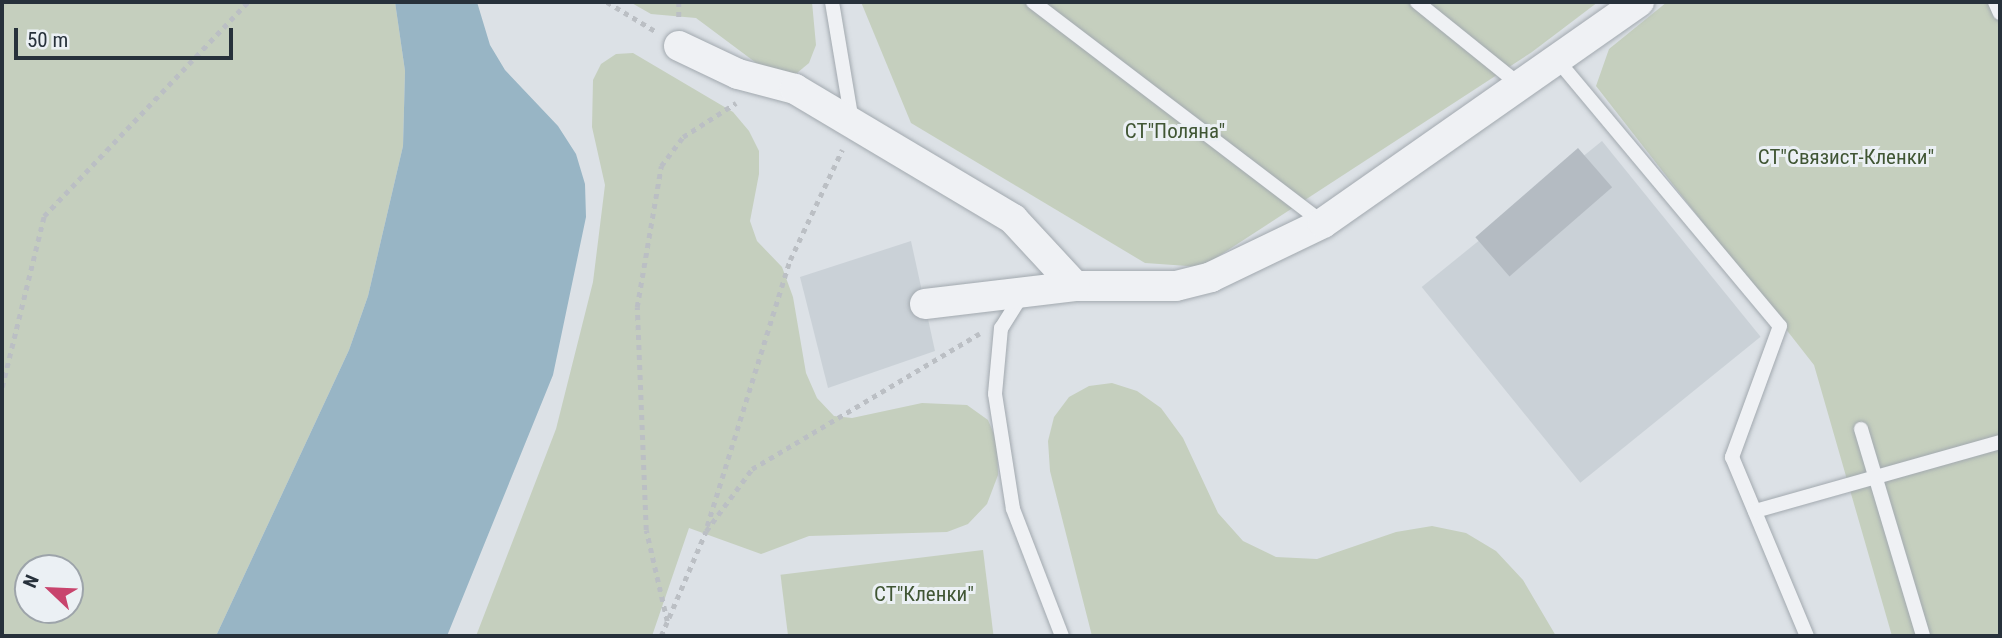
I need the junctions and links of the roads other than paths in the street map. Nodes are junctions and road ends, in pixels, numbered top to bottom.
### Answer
1 (832, 2) edge
2 (1033, 2) edge
3 (1417, 2) edge
4 (1639, 2) edge
5 (1995, 2) edge
6 (2000, 13) edge
7 (680, 46) road end
8 (1559, 62) junction
9 (1520, 85) junction
10 (853, 126) junction
11 (1323, 223) junction
12 (1075, 286) junction
13 (1027, 288) junction
14 (925, 304) dead end
15 (1861, 429) dead end
16 (2000, 442) edge
17 (1876, 477) junction
18 (1755, 511) junction
19 (1062, 636) edge
20 (1807, 636) edge
21 (1923, 636) edge

1 - 10 lane
2 - 11 lane
3 - 9 lane
4 - 8 street
5 - 6 lane
7 - 10 street
8 - 9 street
8 - 18 lane
9 - 11 street
10 - 12 street
11 - 12 street
12 - 13 street
13 - 14 street
13 - 19 lane
15 - 17 lane
16 - 17 lane
17 - 18 lane
17 - 21 lane
18 - 20 lane

